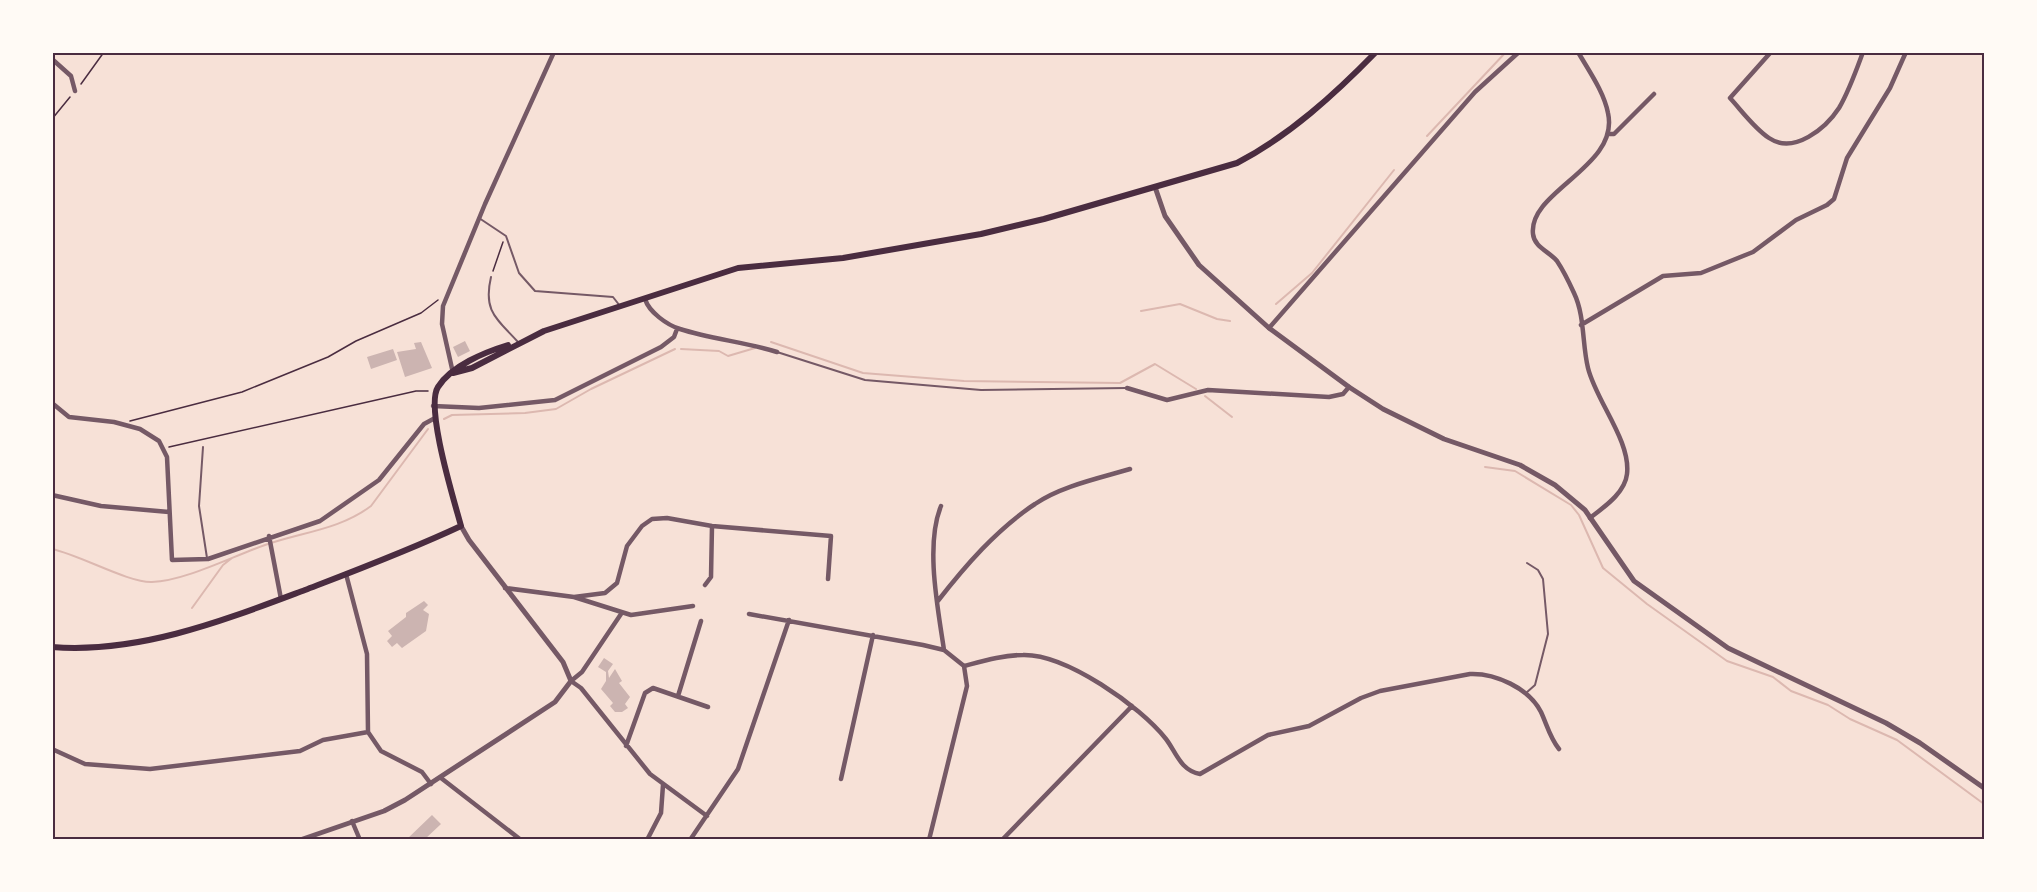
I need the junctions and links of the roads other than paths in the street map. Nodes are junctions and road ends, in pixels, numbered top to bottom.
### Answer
1 (554, 52) edge
2 (1376, 52) edge
3 (1519, 52) edge
4 (1578, 52) edge
5 (1771, 52) edge
6 (1863, 52) edge
7 (1906, 52) edge
8 (52, 59) edge
9 (75, 91) road end
10 (1654, 94) dead end
11 (1608, 134) junction
12 (1155, 187) junction
13 (479, 218) junction
14 (491, 277) road end
15 (645, 299) junction
16 (620, 308) junction
17 (1581, 325) junction
18 (1269, 328) junction
19 (677, 329) junction
20 (518, 342) junction
21 (777, 352) joint
22 (453, 373) junction
23 (1349, 387) junction
24 (1127, 388) joint
25 (52, 403) edge
26 (433, 406) junction
27 (435, 418) junction
28 (203, 447) dead end
29 (1130, 469) dead end
30 (52, 495) edge
31 (941, 506) dead end
32 (169, 512) junction
33 (1590, 518) junction
34 (461, 526) junction
35 (712, 526) junction
36 (270, 537) junction
37 (208, 559) junction
38 (1527, 563) dead end
39 (346, 574) junction
40 (828, 579) dead end
41 (705, 585) dead end
42 (505, 588) junction
43 (574, 597) junction
44 (281, 599) junction
45 (937, 602) junction
46 (693, 606) dead end
47 (621, 614) junction
48 (749, 614) dead end
49 (789, 620) junction
50 (701, 621) dead end
51 (873, 635) junction
52 (52, 647) edge
53 (944, 651) junction
54 (964, 666) junction
55 (571, 681) junction
56 (1526, 693) junction
57 (678, 696) junction
58 (1132, 706) junction
59 (708, 707) dead end
60 (369, 732) junction
61 (626, 746) junction
62 (52, 748) edge
63 (1558, 749) dead end
64 (441, 778) junction
65 (841, 779) dead end
66 (431, 784) junction
67 (663, 785) junction
68 (1984, 788) edge
69 (707, 816) junction
70 (352, 821) junction
71 (300, 840) edge
72 (360, 840) edge
73 (521, 840) edge
74 (647, 840) edge
75 (690, 840) edge
76 (929, 840) edge
77 (1002, 840) edge

1 - 13 street
2 - 12 main road
3 - 18 street
4 - 11 street
5 - 6 street
7 - 17 street
8 - 9 street
10 - 11 street
11 - 17 street
12 - 15 main road
12 - 18 street
13 - 16 lane
13 - 22 street
14 - 20 lane
15 - 16 main road
15 - 19 street
16 - 20 main road
17 - 33 street
18 - 23 street
19 - 21 street
19 - 26 street
20 - 22 main road
21 - 24 lane
22 - 26 main road
23 - 24 street
23 - 33 street
25 - 32 street
26 - 27 main road
27 - 34 main road
27 - 36 street
28 - 37 lane
29 - 45 street
30 - 32 street
31 - 45 street
32 - 37 street
33 - 68 street
34 - 39 main road
34 - 42 street
35 - 40 street
35 - 41 street
35 - 43 street
36 - 37 street
36 - 44 street
38 - 56 lane
39 - 44 main road
39 - 60 street
42 - 43 street
42 - 55 street
43 - 47 street
44 - 52 main road
45 - 53 street
46 - 47 street
47 - 55 street
48 - 49 street
49 - 51 street
49 - 69 street
50 - 57 street
51 - 53 street
51 - 65 street
53 - 54 street
54 - 58 street
54 - 76 street
55 - 61 street
55 - 64 street
56 - 58 street
56 - 63 street
57 - 59 street
57 - 61 street
58 - 77 street
60 - 62 street
60 - 66 street
61 - 67 street
64 - 66 street
64 - 73 street
66 - 70 street
67 - 69 street
67 - 74 street
69 - 75 street
70 - 71 street
70 - 72 street

